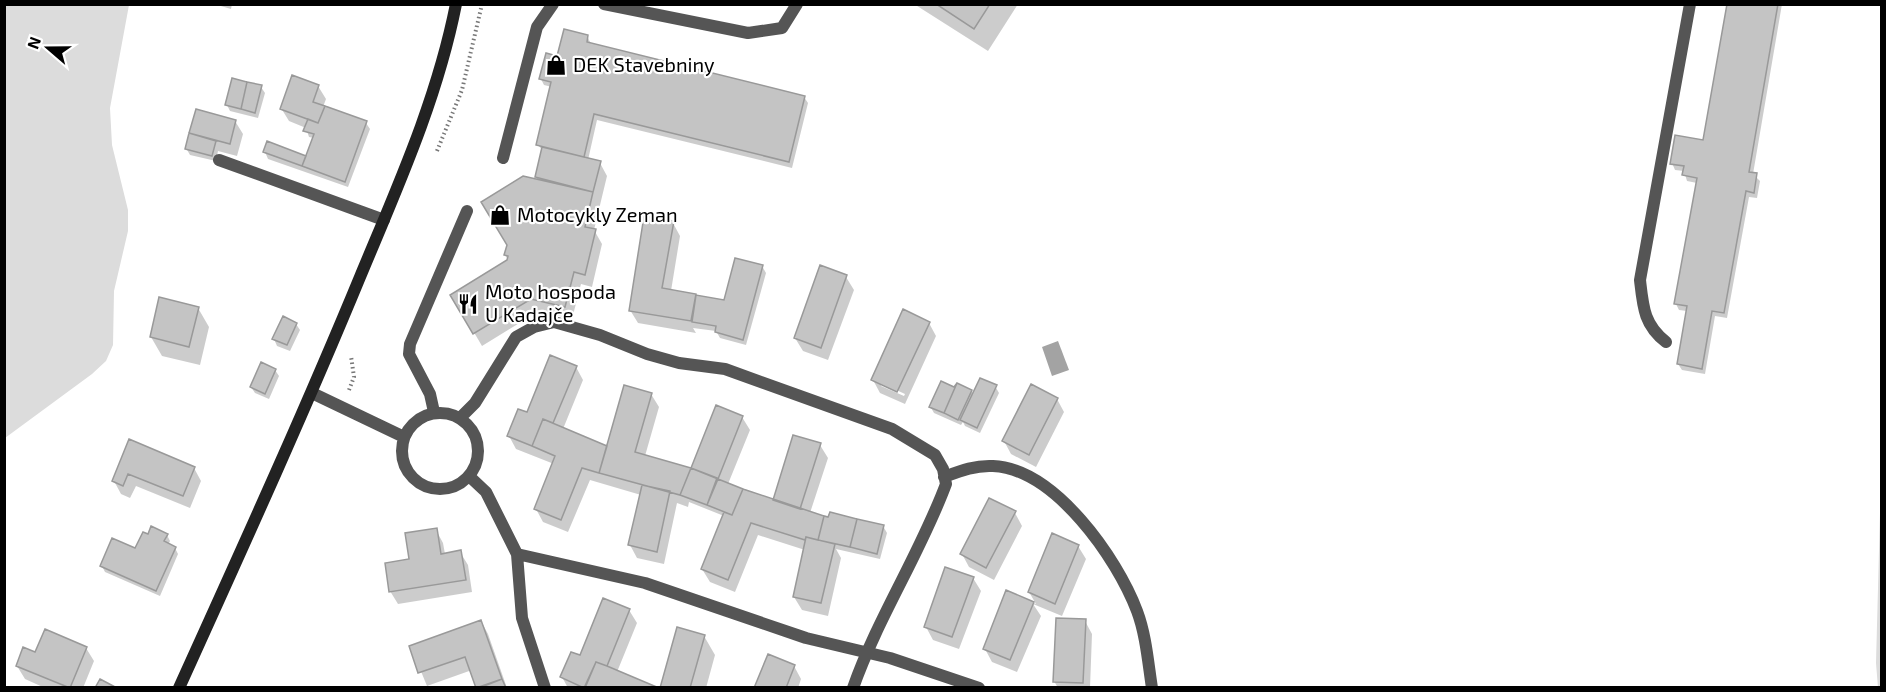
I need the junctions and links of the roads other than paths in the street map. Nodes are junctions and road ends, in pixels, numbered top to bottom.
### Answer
1 (456, 4) edge
2 (553, 4) edge
3 (604, 4) edge
4 (797, 4) edge
5 (1690, 4) edge
6 (503, 158) dead end
7 (219, 160) dead end
8 (467, 211) dead end
9 (384, 220) junction
10 (1666, 342) dead end
11 (312, 393) junction
12 (434, 412) junction
13 (460, 418) junction
14 (404, 437) junction
15 (469, 476) junction
16 (944, 477) junction
17 (517, 554) junction
18 (865, 652) junction
19 (179, 687) edge
20 (545, 687) edge
21 (852, 687) edge
22 (979, 687) edge
23 (1152, 687) edge

1 - 9 main road
2 - 6 street
3 - 4 street
5 - 10 street
7 - 9 street
8 - 12 street
9 - 11 main road
11 - 14 street
11 - 19 main road
12 - 13 street
12 - 14 street
13 - 15 street
13 - 16 street
14 - 15 street
15 - 17 street
16 - 18 street
16 - 23 street
17 - 18 street
17 - 20 street
18 - 21 street
18 - 22 street

